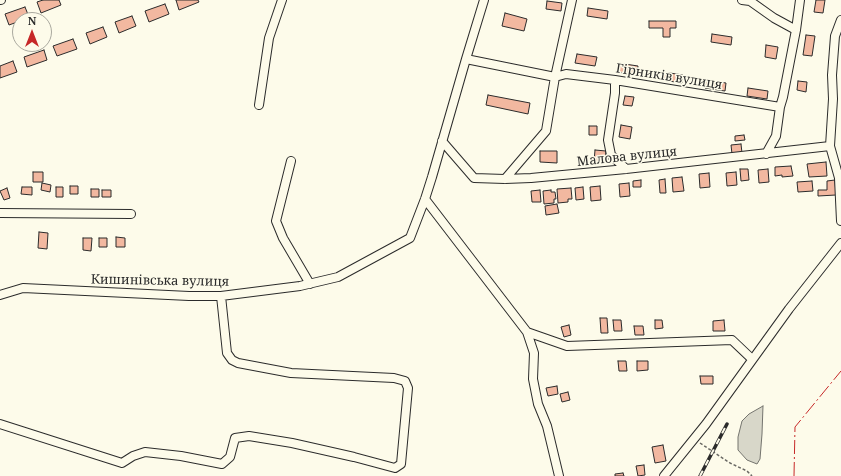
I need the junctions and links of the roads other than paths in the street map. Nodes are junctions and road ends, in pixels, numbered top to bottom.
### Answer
1 (282, 0) edge
2 (484, 0) edge
3 (572, 0) edge
4 (742, 0) edge
5 (800, 0) edge
6 (841, 20) edge
7 (796, 30) junction
8 (466, 60) junction
9 (555, 77) junction
10 (615, 80) junction
11 (259, 105) dead end
12 (780, 107) junction
13 (442, 141) junction
14 (830, 146) junction
15 (766, 154) junction
16 (291, 161) dead end
17 (626, 169) junction
18 (505, 179) junction
19 (425, 198) junction
20 (0, 213) edge
21 (131, 214) dead end
22 (841, 221) edge
23 (841, 243) edge
24 (310, 284) junction
25 (0, 295) edge
26 (221, 296) junction
27 (527, 332) junction
28 (752, 359) junction
29 (0, 424) edge
30 (559, 476) edge
31 (664, 476) edge

1 - 11 street
2 - 8 street, Кишинівська вулиця
3 - 9 street
4 - 7 street
5 - 7 street
6 - 14 street
7 - 12 street
8 - 9 street, Гірників вулиця
8 - 13 street, Кишинівська вулиця
9 - 10 street, Гірників вулиця
9 - 18 street
10 - 12 street, Гірників вулиця
10 - 17 street
12 - 15 street
13 - 18 street, Малова вулиця
13 - 19 street, Кишинівська вулиця
14 - 15 street, Малова вулиця
14 - 22 street
15 - 17 street, Малова вулиця
16 - 24 street
17 - 18 street, Малова вулиця
19 - 24 street, Кишинівська вулиця
19 - 27 street
20 - 21 street
23 - 28 street
24 - 26 street, Кишинівська вулиця
25 - 26 street, Кишинівська вулиця
26 - 29 street
27 - 28 street
27 - 30 street
28 - 31 street

